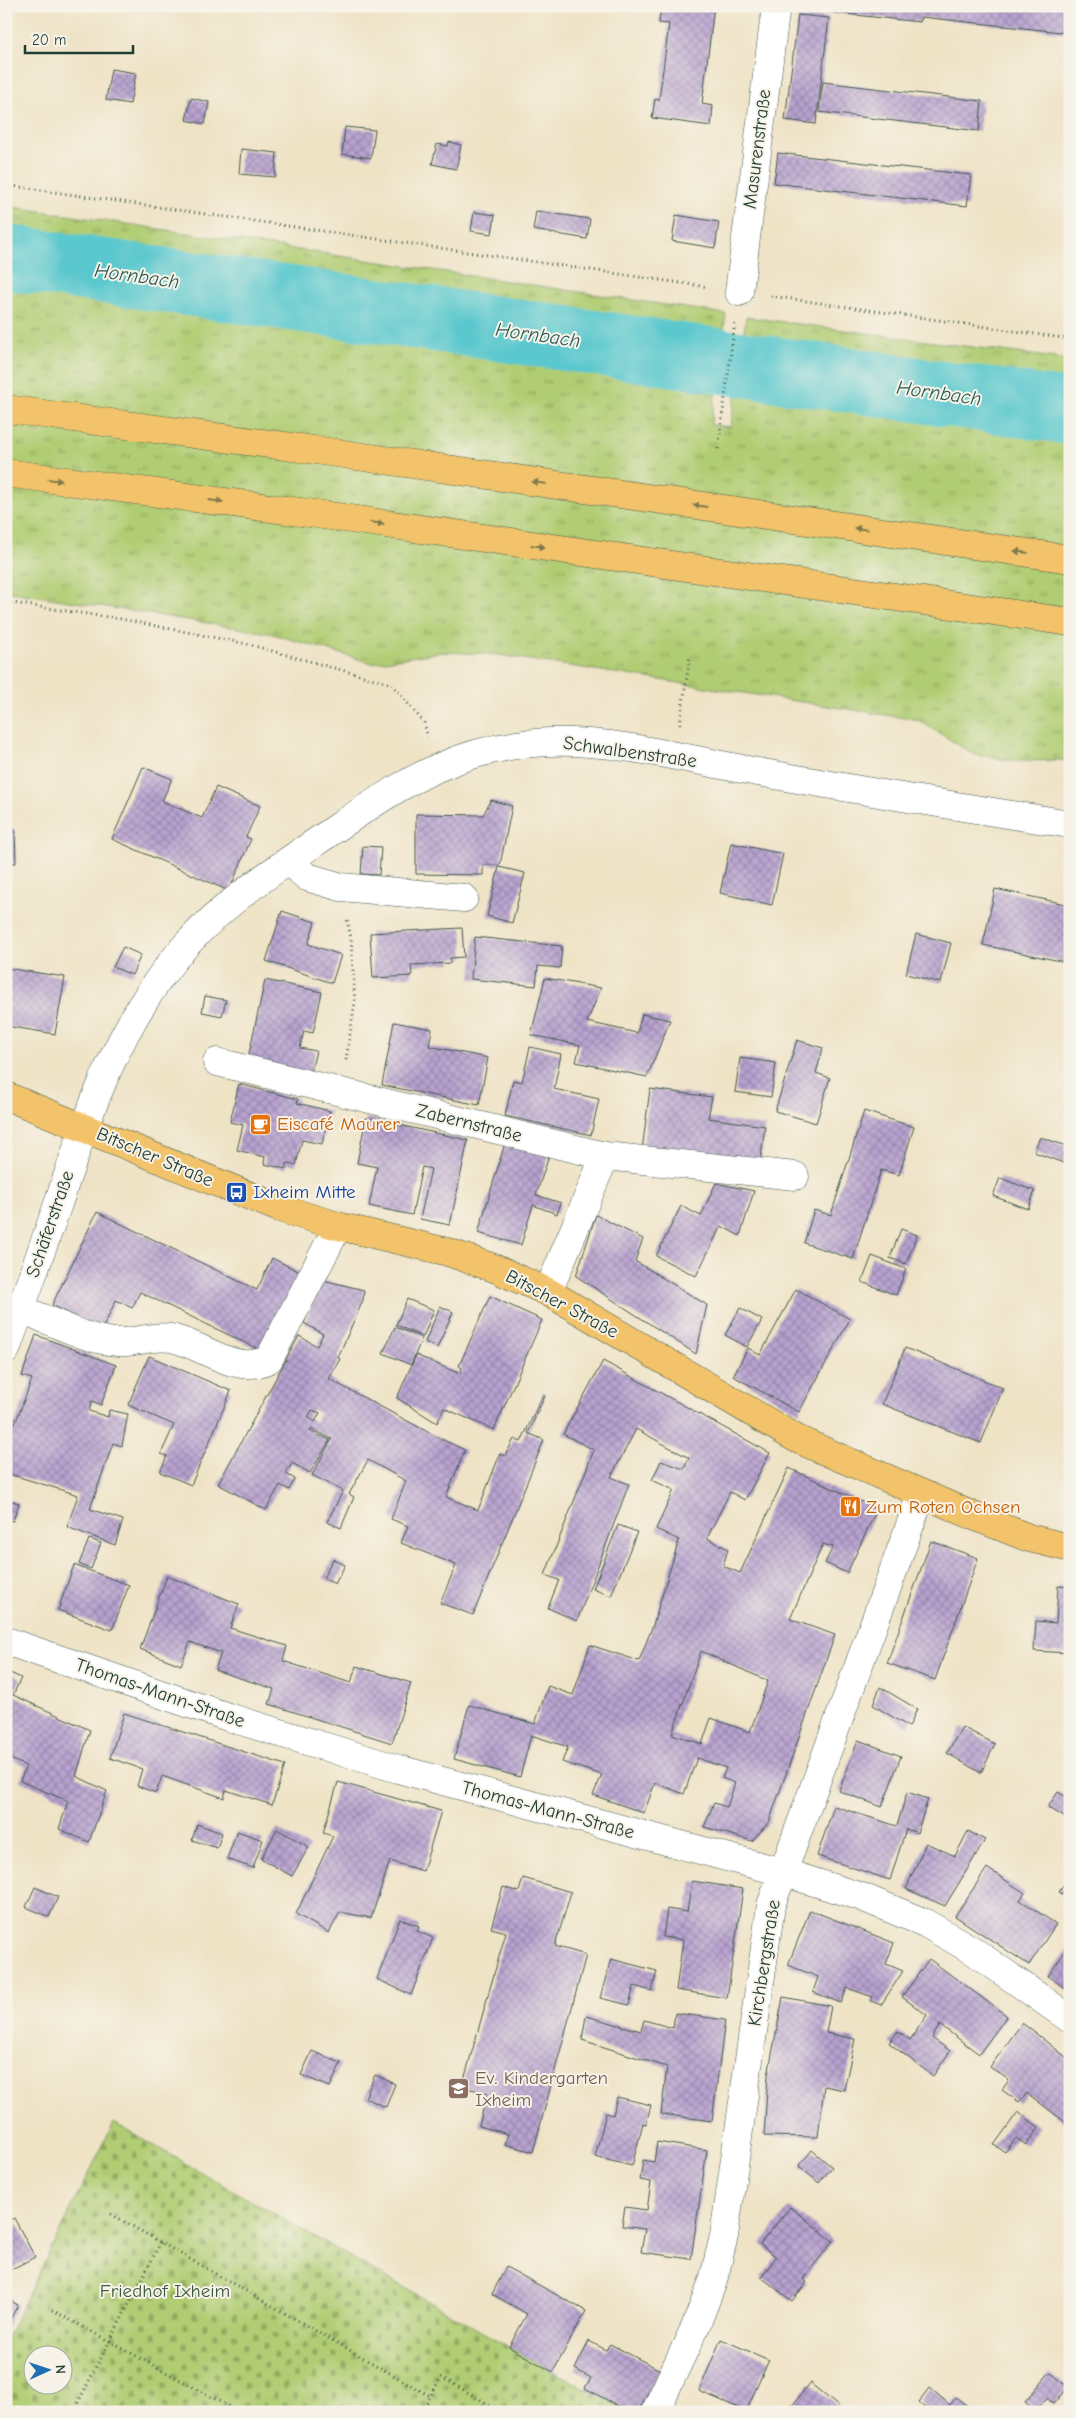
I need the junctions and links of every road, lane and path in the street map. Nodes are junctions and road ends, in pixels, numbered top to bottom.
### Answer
1 (776, 6) edge
2 (6, 185) edge
3 (737, 304) junction
4 (1070, 339) edge
5 (6, 409) edge
6 (718, 449) dead end
7 (6, 473) edge
8 (1070, 559) edge
9 (6, 602) edge
10 (1070, 622) edge
11 (690, 655) dead end
12 (675, 757) junction
13 (437, 767) junction
14 (1070, 824) edge
15 (288, 861) junction
16 (341, 887) junction
17 (464, 898) dead end
18 (217, 1062) dead end
19 (342, 1092) junction
20 (6, 1096) edge
21 (83, 1127) junction
22 (605, 1156) junction
23 (795, 1176) dead end
24 (338, 1226) junction
25 (548, 1292) junction
26 (21, 1309) junction
27 (6, 1350) edge
28 (921, 1495) junction
29 (1070, 1548) edge
30 (6, 1641) edge
31 (782, 1872) junction
32 (1070, 2019) edge
33 (111, 2214) dead end
34 (161, 2242) junction
35 (52, 2310) dead end
36 (108, 2342) junction
37 (430, 2396) junction
38 (73, 2412) edge
39 (239, 2412) edge
40 (422, 2412) edge
41 (502, 2412) edge
42 (655, 2412) edge

1 - 3 street, Masurenstraße
2 - 3 path
3 - 4 path
3 - 6 path
8 -> 5 main road
7 -> 10 main road
9 - 13 path
11 - 12 path
12 - 13 street, Schwalbenstraße
12 - 14 street, Schwalbenstraße
13 - 15 street, Schwalbenstraße
15 - 16 street
15 - 21 street, Schwalbenstraße
16 - 17 street
16 - 19 path
18 - 19 street, Zabernstraße
19 - 22 street, Zabernstraße
20 - 21 main road, Bitscher Straße
21 - 24 main road, Bitscher Straße
21 - 26 street, Schäferstraße
22 - 23 street, Zabernstraße
22 - 25 street
24 - 25 main road, Bitscher Straße
24 - 26 street
25 - 28 main road, Bitscher Straße
26 - 27 street, Schäferstraße
28 - 29 main road, Bitscher Straße
28 - 31 street, Kirchbergstraße
30 - 31 street, Thomas-Mann-Straße
31 - 32 street, Thomas-Mann-Straße
31 - 42 street, Kirchbergstraße
33 - 34 path
34 - 36 path
34 - 37 path
35 - 36 path
36 - 38 path
36 - 39 path
37 - 40 path
37 - 41 path

